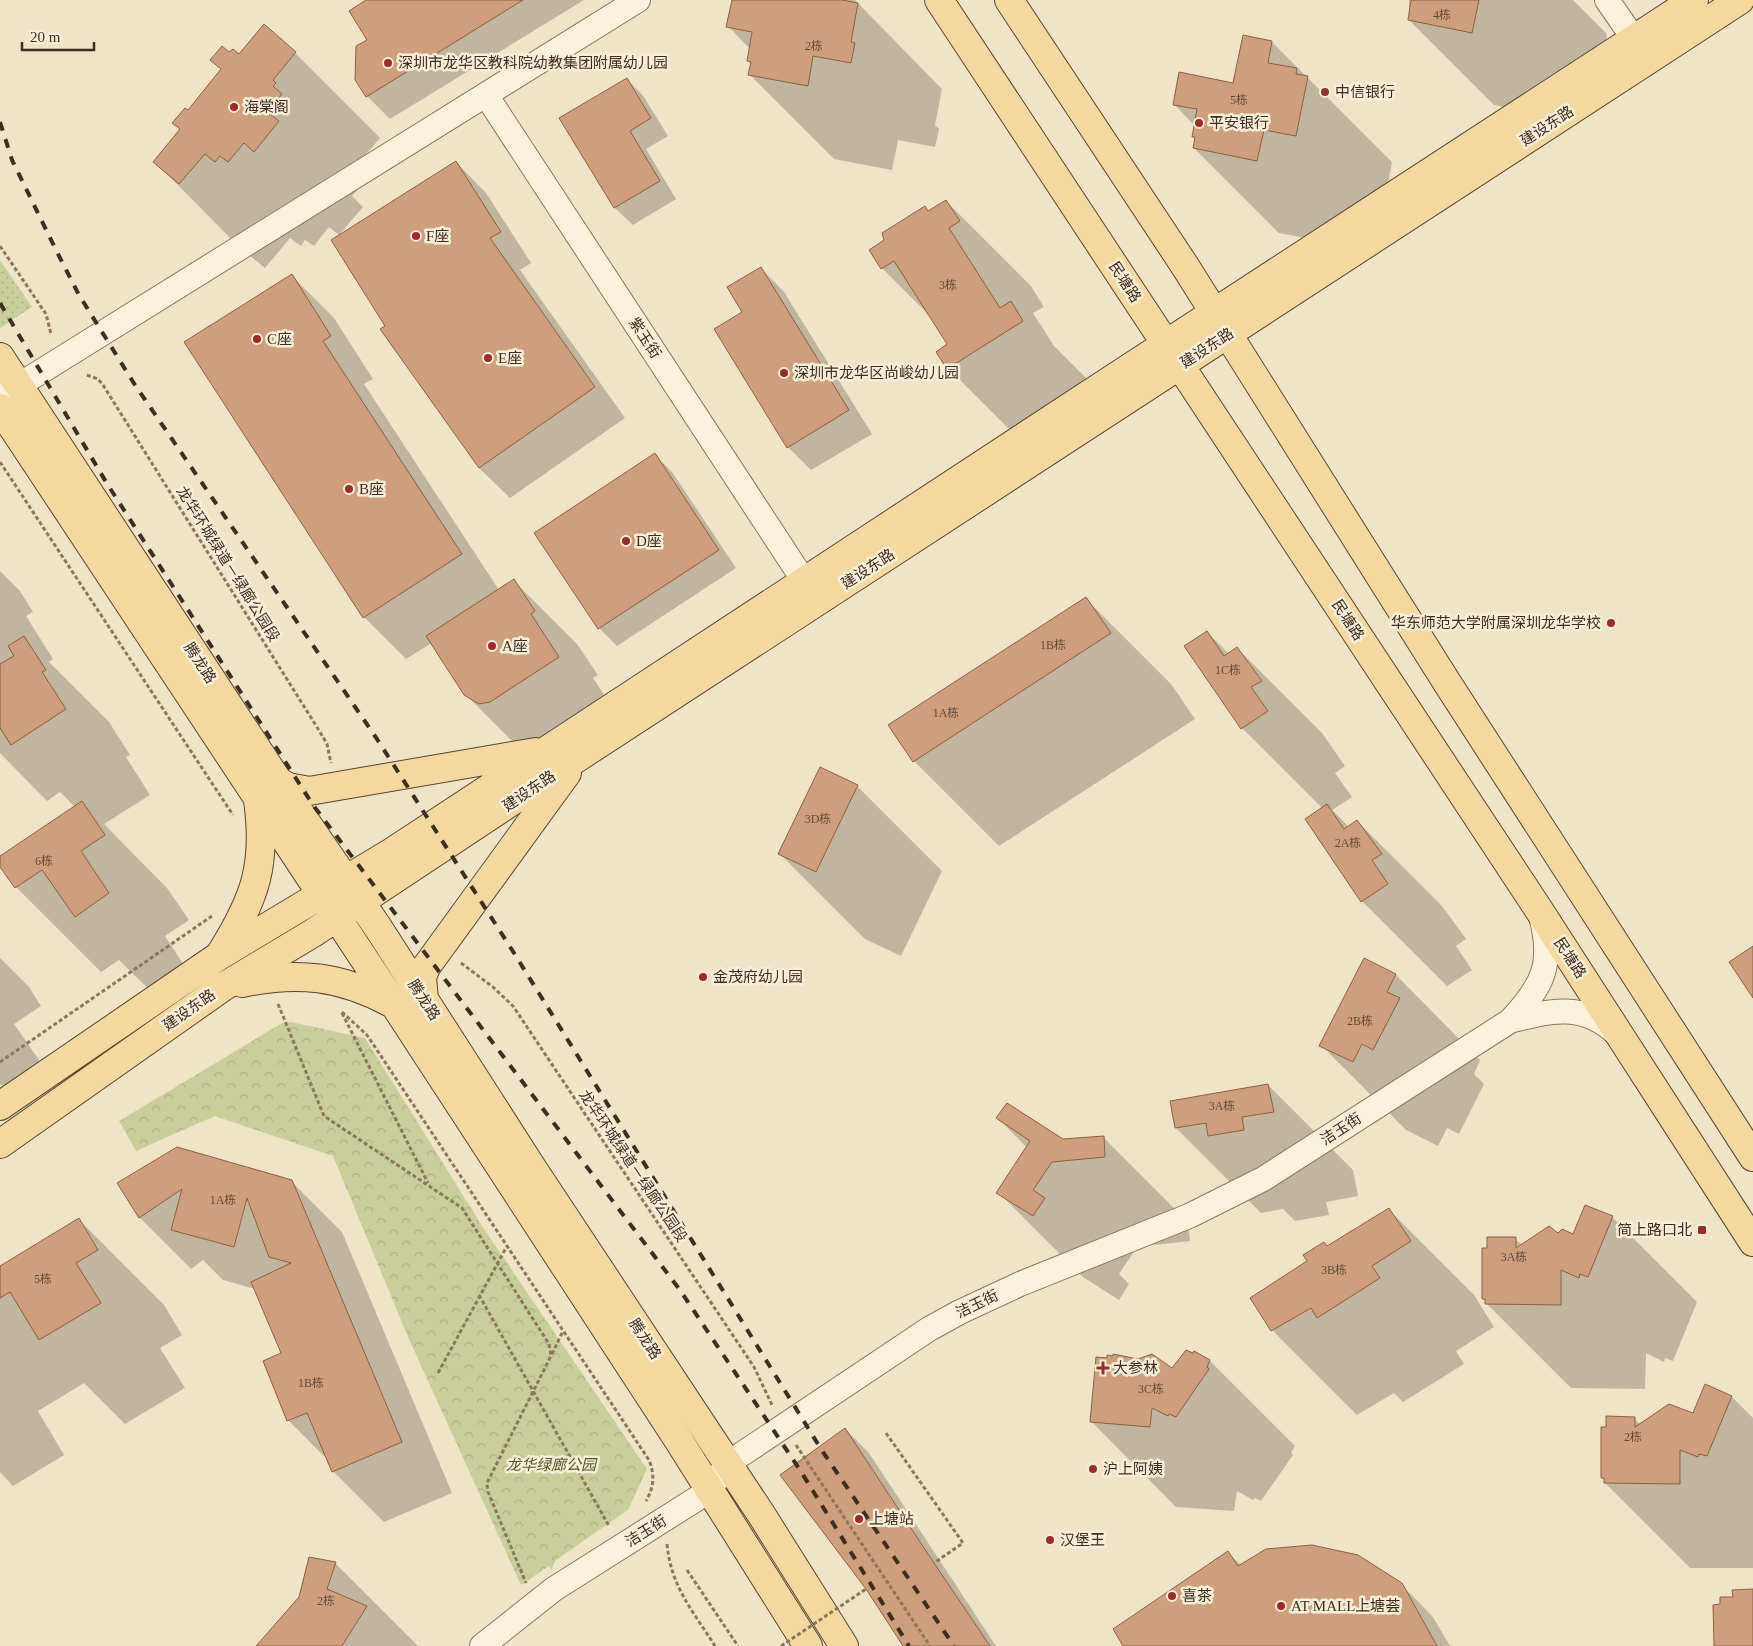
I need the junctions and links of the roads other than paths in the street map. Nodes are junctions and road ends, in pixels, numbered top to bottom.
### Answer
1 (638, 0) edge
2 (939, 0) edge
3 (1009, 0) edge
4 (1607, 0) edge
5 (1694, 0) edge
6 (1740, 0) edge
7 (1634, 39) junction
8 (486, 95) junction
9 (1220, 324) junction
10 (1173, 355) junction
11 (0, 357) edge
12 (9, 391) edge
13 (0, 408) edge
14 (804, 581) junction
15 (545, 750) junction
16 (577, 758) junction
17 (278, 781) junction
18 (258, 799) junction
19 (353, 892) junction
20 (321, 896) junction
21 (1539, 910) junction
22 (336, 918) junction
23 (220, 956) junction
24 (223, 987) junction
25 (424, 1000) junction
26 (394, 1004) junction
27 (1510, 1020) junction
28 (1622, 1039) junction
29 (0, 1106) edge
30 (0, 1144) edge
31 (1753, 1157) edge
32 (1753, 1242) edge
33 (727, 1464) junction
34 (709, 1492) junction
35 (482, 1646) edge
36 (808, 1646) edge
37 (844, 1646) edge

1 - 8 street
2 - 10 main road, 民塘路
3 - 9 main road
4 - 7 street
5 - 7 main road, 建设东路
6 - 9 main road, 建设东路
7 - 9 main road, 建设东路
8 - 12 street
8 - 14 street, 紫玉街
9 - 10 main road, 建设东路
9 - 31 main road
10 - 14 main road, 建设东路
10 - 16 main road, 建设东路
10 - 21 main road, 民塘路
11 - 12 main road, 腾龙路
12 - 17 main road, 腾龙路
13 - 18 main road, 腾龙路
14 - 15 main road, 建设东路
15 - 17 main road
15 - 19 main road, 建设东路
16 - 19 main road, 建设东路
16 - 25 main road
17 - 19 main road, 腾龙路
18 - 20 main road, 腾龙路
18 - 23 main road
19 - 20 main road, 建设东路
19 - 22 main road, 建设东路
19 - 25 main road, 腾龙路
20 - 22 main road, 腾龙路
20 - 23 main road, 建设东路
21 - 27 street
21 - 28 main road, 民塘路
22 - 24 main road, 建设东路
22 - 26 main road, 腾龙路
23 - 29 main road, 建设东路
24 - 26 main road
24 - 30 main road, 建设东路
25 - 33 main road, 腾龙路
26 - 34 main road, 腾龙路
27 - 28 street
27 - 33 street, 洁玉街
28 - 32 main road, 民塘路
33 - 34 street, 洁玉街
33 - 37 main road, 腾龙路
34 - 35 street, 洁玉街
34 - 36 main road, 腾龙路

